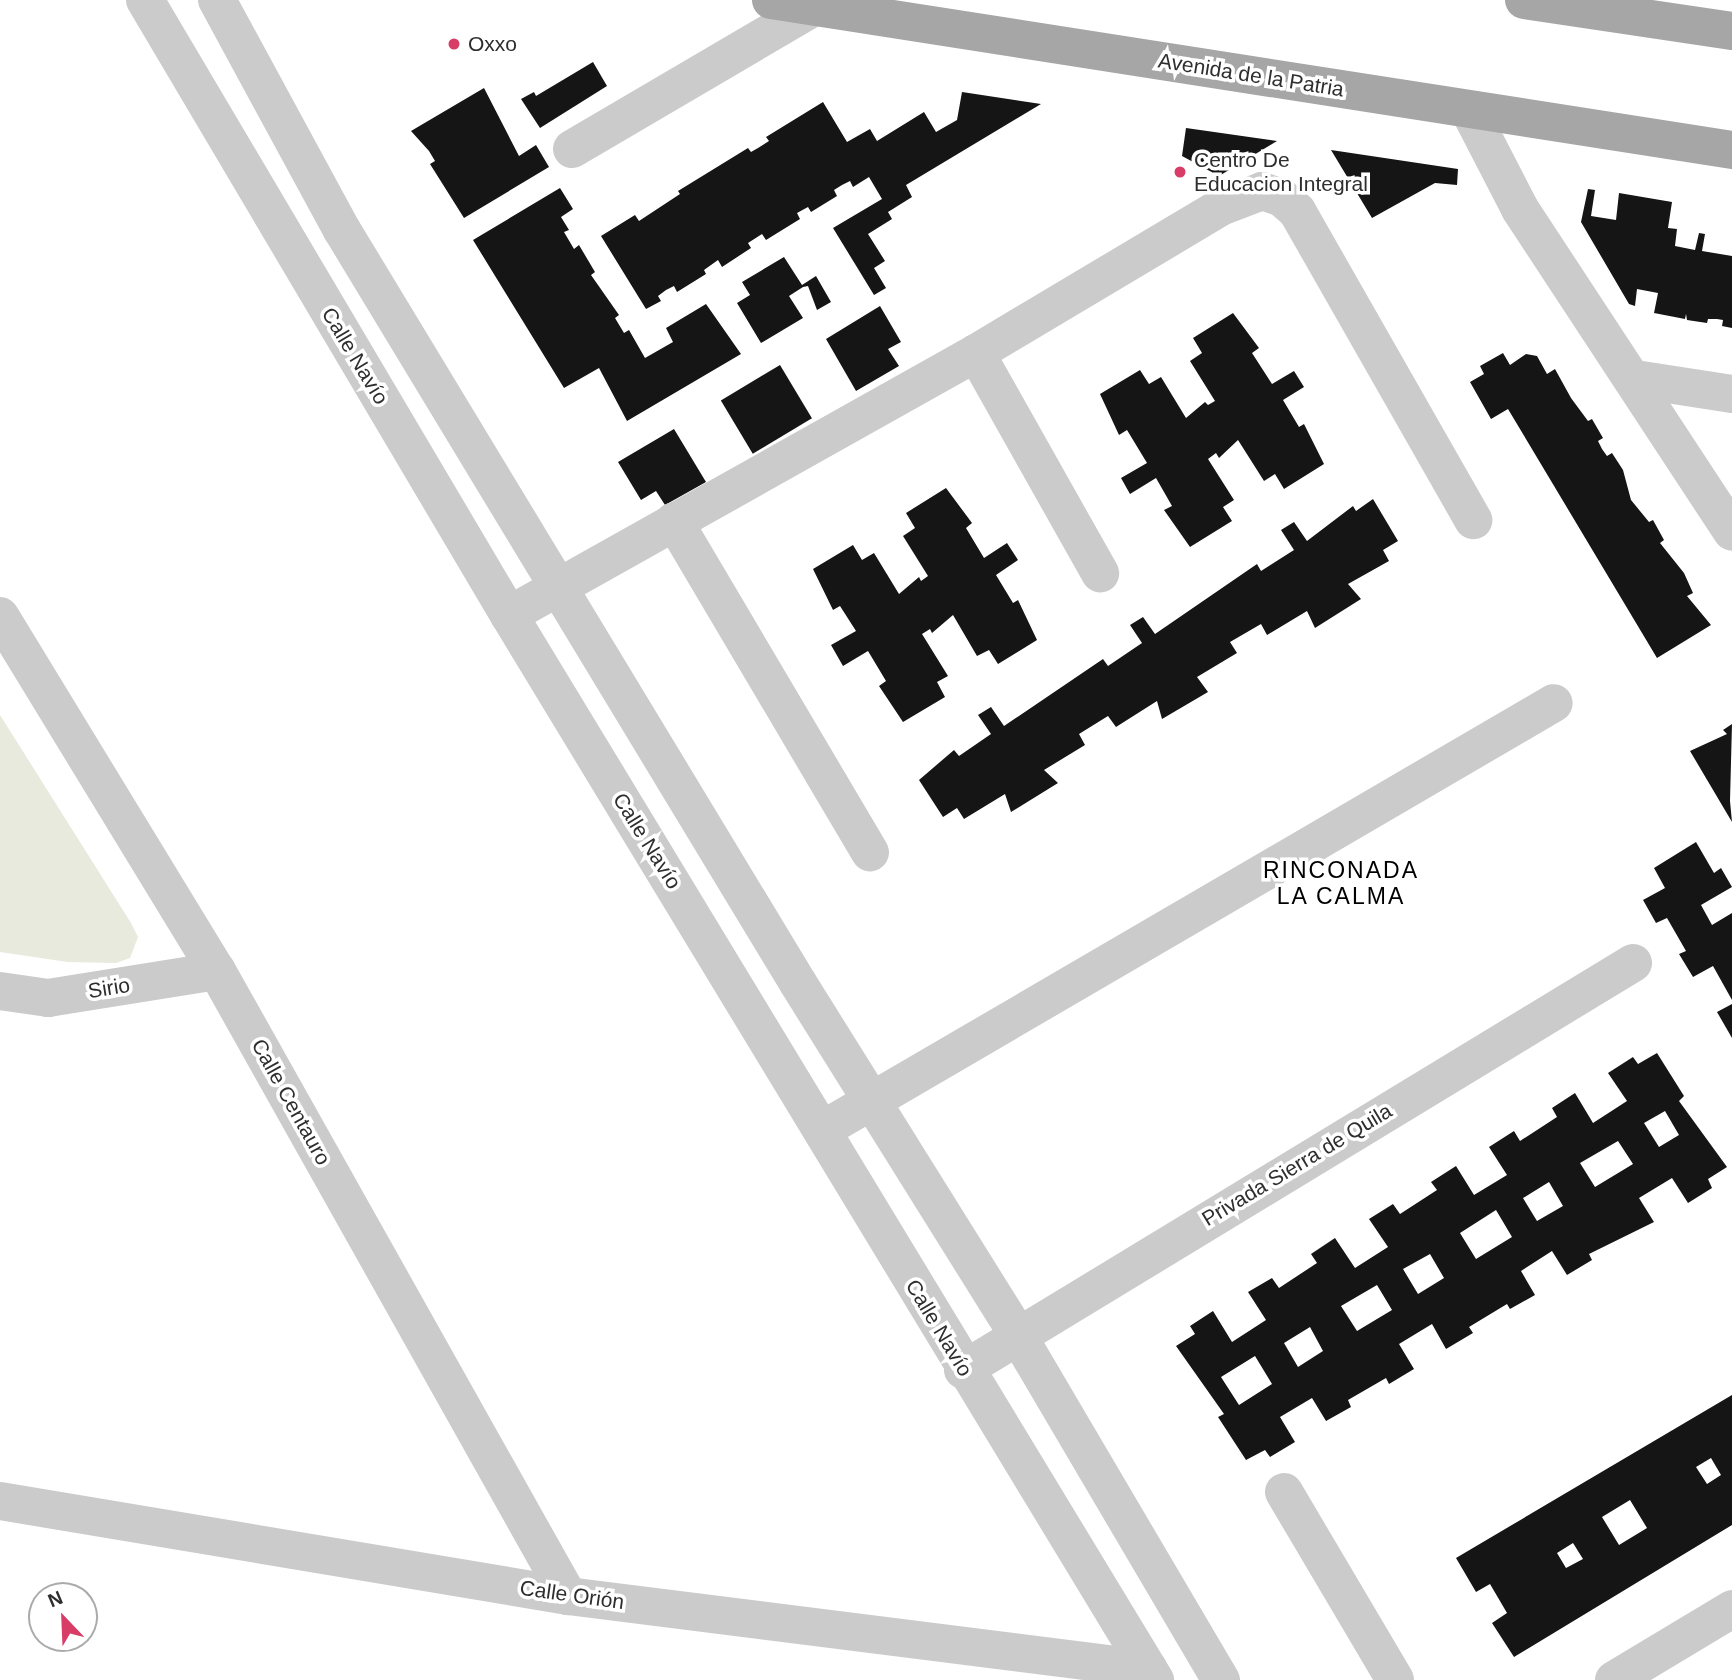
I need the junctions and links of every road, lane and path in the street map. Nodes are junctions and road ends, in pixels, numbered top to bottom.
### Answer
1 (145, 0) edge
2 (217, 0) edge
3 (771, 0) edge
4 (1524, 0) edge
5 (814, 7) junction
6 (1732, 31) edge
7 (1469, 110) junction
8 (572, 149) dead end
9 (1732, 150) edge
10 (976, 353) junction
11 (1634, 379) junction
12 (1732, 394) edge
13 (1473, 520) dead end
14 (674, 521) junction
15 (1732, 532) edge
16 (1100, 573) dead end
17 (558, 589) junction
18 (0, 615) edge
19 (509, 615) junction
20 (1554, 703) dead end
21 (870, 852) dead end
22 (1633, 963) dead end
23 (217, 971) junction
24 (0, 991) edge
25 (871, 1101) junction
26 (822, 1130) junction
27 (1017, 1334) junction
28 (963, 1370) junction
29 (1284, 1492) dead end
30 (0, 1501) edge
31 (568, 1596) junction
32 (1732, 1609) edge
33 (1151, 1674) edge
34 (1221, 1680) edge
35 (1395, 1680) edge
36 (1614, 1680) edge

1 - 19 street, Calle Navío
2 - 17 street
3 - 5 main road, Avenida de la Patria
4 - 6 main road
5 - 7 main road, Avenida de la Patria
5 - 8 street
7 - 9 main road, Avenida de la Patria
7 - 11 street
10 - 13 street
10 - 14 street
10 - 16 street
11 - 12 street
11 - 15 street
14 - 17 street
14 - 21 street
17 - 19 street
17 - 25 street
18 - 23 street, Calle Centauro
19 - 26 street, Calle Navío
20 - 25 street
22 - 27 street, Privada Sierra de Quila
23 - 24 street, Sirio
23 - 31 street, Calle Centauro
25 - 26 street
25 - 27 street
26 - 28 street, Calle Navío
27 - 28 street, Privada Sierra de Quila
27 - 34 street
28 - 33 street, Calle Navío
29 - 35 street
30 - 31 street, Calle Orión
31 - 33 street, Calle Orión
32 - 36 street

